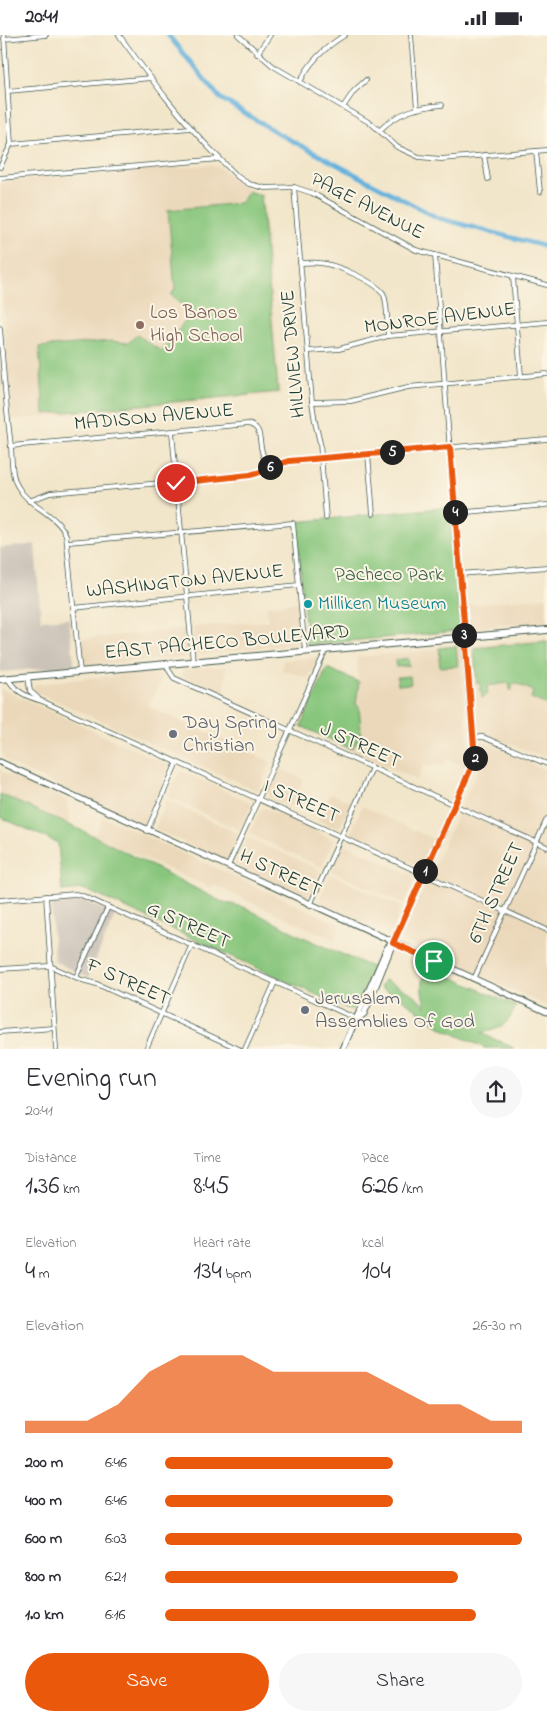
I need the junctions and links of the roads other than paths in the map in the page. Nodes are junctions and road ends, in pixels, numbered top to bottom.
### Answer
1 (46, 35) edge
2 (119, 35) edge
3 (238, 35) edge
4 (270, 35) edge
5 (345, 35) edge
6 (411, 35) edge
7 (4, 37) edge
8 (257, 54) junction
9 (151, 79) junction
10 (366, 80) dead end
11 (300, 82) junction
12 (8, 91) junction
13 (442, 105) dead end
14 (343, 107) junction
15 (417, 109) junction
16 (190, 128) junction
17 (380, 130) junction
18 (11, 144) junction
19 (547, 150) edge
20 (536, 151) junction
21 (484, 155) junction
22 (220, 159) junction
23 (0, 167) edge
24 (0, 178) edge
25 (488, 179) dead end
26 (294, 187) junction
27 (540, 192) dead end
28 (435, 255) junction
29 (300, 263) junction
30 (513, 277) junction
31 (547, 285) edge
32 (547, 322) edge
33 (518, 325) junction
34 (0, 328) edge
35 (442, 332) junction
36 (388, 336) junction
37 (308, 351) junction
38 (547, 374) edge
39 (521, 376) junction
40 (445, 383) junction
41 (312, 402) junction
42 (172, 432) junction
43 (547, 439) edge
44 (11, 446) junction
45 (450, 447) junction
46 (368, 454) junction
47 (322, 458) junction
48 (268, 467) junction
49 (176, 483) junction
50 (29, 501) junction
51 (547, 505) edge
52 (373, 513) dead end
53 (455, 513) junction
54 (326, 518) dead end
55 (181, 533) junction
56 (68, 542) junction
57 (547, 567) edge
58 (460, 574) junction
59 (299, 585) junction
60 (187, 596) junction
61 (73, 608) junction
62 (547, 630) edge
63 (464, 637) junction
64 (326, 649) junction
65 (305, 651) junction
66 (193, 662) junction
67 (167, 665) junction
68 (80, 673) junction
69 (28, 677) junction
70 (0, 679) edge
71 (8, 679) junction
72 (42, 701) junction
73 (289, 730) junction
74 (474, 737) junction
75 (0, 762) edge
76 (177, 762) junction
77 (547, 764) edge
78 (372, 768) junction
79 (259, 799) junction
80 (455, 805) junction
81 (547, 819) edge
82 (147, 831) junction
83 (342, 836) junction
84 (536, 842) junction
85 (547, 847) edge
86 (228, 866) junction
87 (424, 873) junction
88 (46, 897) junction
89 (0, 900) edge
90 (310, 905) junction
91 (108, 907) junction
92 (506, 911) junction
93 (547, 929) edge
94 (393, 943) junction
95 (192, 945) junction
96 (50, 965) junction
97 (0, 969) edge
98 (76, 977) junction
99 (474, 979) junction
100 (274, 982) junction
101 (547, 1012) edge
102 (161, 1014) junction
103 (357, 1019) junction
104 (54, 1028) junction
105 (0, 1032) edge
106 (56, 1049) edge
107 (146, 1049) edge
108 (239, 1049) edge
109 (245, 1049) edge
110 (343, 1049) edge

1 - 7 street
2 - 9 street, PAGE AVENUE
3 - 8 street
4 - 8 street
5 - 11 street
6 - 15 street
7 - 12 street
8 - 11 street
9 - 12 street
9 - 16 street, PAGE AVENUE
10 - 14 street
11 - 14 street
12 - 18 street
13 - 15 street
14 - 17 street
15 - 17 street
16 - 18 street
16 - 22 street, PAGE AVENUE
17 - 21 street
18 - 23 street
19 - 20 street
20 - 21 street
20 - 27 street
21 - 25 street
22 - 24 street
22 - 26 street, PAGE AVENUE
26 - 28 street, PAGE AVENUE
26 - 29 street, HILLVIEW DRIVE
28 - 30 street, PAGE AVENUE
28 - 35 street
29 - 36 street
29 - 37 street, HILLVIEW DRIVE
30 - 31 street, PAGE AVENUE
30 - 33 street
32 - 33 street, MONROE AVENUE
33 - 35 street, MONROE AVENUE
33 - 39 street
34 - 44 street
35 - 36 street, MONROE AVENUE
35 - 40 street
36 - 37 street, MONROE AVENUE
37 - 41 street, HILLVIEW DRIVE
38 - 39 street
39 - 40 street
40 - 41 street
40 - 45 street
41 - 47 street, HILLVIEW DRIVE
42 - 44 street, MADISON AVENUE
42 - 48 street, MADISON AVENUE
42 - 49 street
43 - 45 street
44 - 50 street
45 - 46 street
45 - 53 street
46 - 47 street
46 - 52 street
47 - 48 street
47 - 54 street, HILLVIEW DRIVE
48 - 49 street
49 - 50 street
49 - 55 street
50 - 56 street
51 - 53 street
53 - 58 street
55 - 56 street
55 - 59 street
55 - 60 street
56 - 61 street
57 - 58 street
58 - 63 street
59 - 60 street, WASHINGTON AVENUE
59 - 65 street
60 - 61 street, WASHINGTON AVENUE
60 - 66 street
61 - 68 street
62 - 63 highway, EAST PACHECO BOULEVARD
63 - 64 highway, EAST PACHECO BOULEVARD
63 - 74 street
64 - 65 highway, EAST PACHECO BOULEVARD
64 - 73 street
65 - 66 highway, EAST PACHECO BOULEVARD
66 - 67 highway, EAST PACHECO BOULEVARD
67 - 68 highway, EAST PACHECO BOULEVARD
67 - 73 street, J STREET
68 - 69 highway, EAST PACHECO BOULEVARD
69 - 71 highway, EAST PACHECO BOULEVARD
69 - 72 street
70 - 71 highway, EAST PACHECO BOULEVARD
71 - 72 street, I STREET
72 - 76 street, I STREET
73 - 78 street, J STREET
73 - 79 street
74 - 77 street
74 - 80 street
75 - 82 street, H STREET
76 - 79 street, I STREET
76 - 82 street
78 - 80 street, J STREET
78 - 83 street
79 - 83 street, I STREET
79 - 86 street
80 - 84 street, J STREET
80 - 87 street
81 - 84 street, 6TH STREET
82 - 86 street, H STREET
83 - 87 street, I STREET
83 - 90 street
84 - 85 street, J STREET
84 - 92 street, 6TH STREET
86 - 90 street, H STREET
87 - 92 street, I STREET
87 - 94 street
88 - 89 street, G STREET
88 - 91 street, G STREET
88 - 96 street
90 - 94 street, H STREET
91 - 95 street, G STREET
91 - 98 street
92 - 93 street, I STREET
92 - 99 street, 6TH STREET
94 - 99 street, H STREET
94 - 103 street
95 - 100 street, G STREET
95 - 102 street
96 - 97 street, F STREET
96 - 98 street, F STREET
96 - 104 street
98 - 102 street, F STREET
99 - 101 street, H STREET
100 - 103 street, G STREET
100 - 109 street
102 - 107 street
102 - 108 street, F STREET
103 - 110 street
104 - 105 street
104 - 106 street

